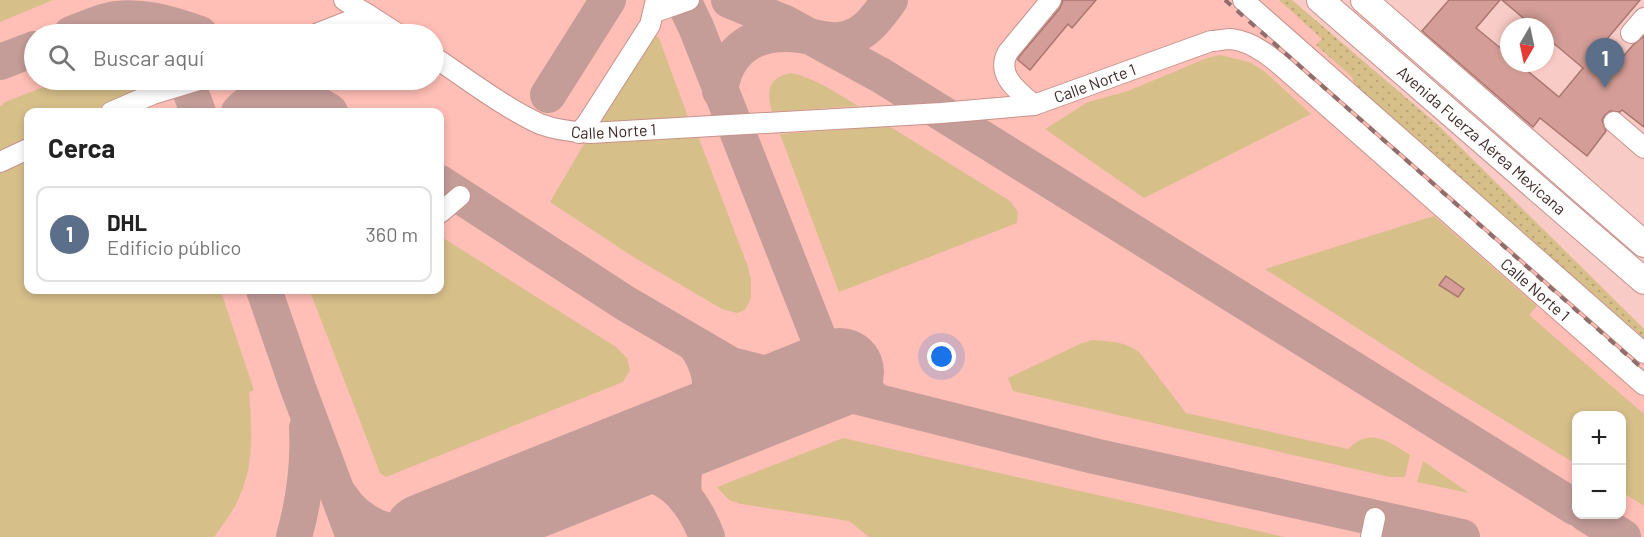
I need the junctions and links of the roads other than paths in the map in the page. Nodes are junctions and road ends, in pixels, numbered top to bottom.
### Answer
1 (344, 0) edge
2 (689, 0) edge
3 (1051, 0) edge
4 (1320, 0) edge
5 (1331, 0) edge
6 (1352, 0) edge
7 (1377, 4) edge
8 (656, 6) edge
9 (1249, 6) edge
10 (366, 14) junction
11 (341, 24) edge
12 (382, 24) edge
13 (444, 64) edge
14 (166, 90) edge
15 (1034, 105) junction
16 (120, 108) edge
17 (1614, 122) dead end
18 (579, 133) junction
19 (1644, 148) edge
20 (24, 151) edge
21 (0, 162) edge
22 (460, 196) dead end
23 (444, 210) edge
24 (1577, 223) junction
25 (1644, 244) edge
26 (1644, 257) edge
27 (1644, 273) edge
28 (1644, 281) edge
29 (1644, 295) edge
30 (1644, 353) edge
31 (1644, 385) edge
32 (1375, 518) dead end
33 (1371, 537) edge

1 - 10 street
2 - 8 street
3 - 15 street
4 - 24 main road, Avenida Fuerza Aérea Mexicana
5 - 27 street
6 - 26 street
7 - 25 main road, Avenida Fuerza Aérea Mexicana
8 - 18 street
9 - 30 street
10 - 11 street
10 - 12 street
13 - 18 street, Calle Norte 1
14 - 16 street
15 - 18 street, Calle Norte 1
15 - 31 street, Calle Norte 1
17 - 19 street
20 - 21 street
22 - 23 street
24 - 28 main road, Avenida Fuerza Aérea Mexicana
24 - 29 main road
32 - 33 street

